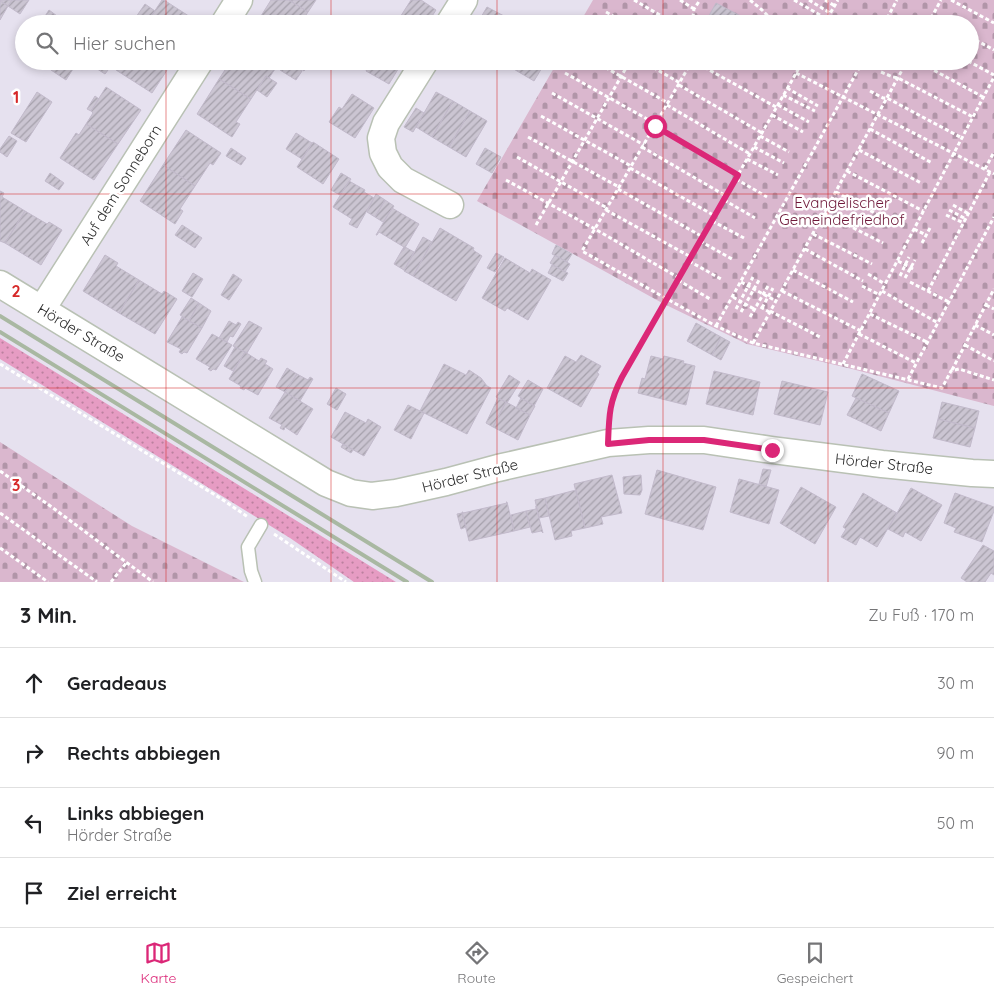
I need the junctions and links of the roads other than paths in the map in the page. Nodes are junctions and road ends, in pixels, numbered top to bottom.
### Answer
1 (239, 0) edge
2 (464, 0) edge
3 (230, 15) edge
4 (455, 15) edge
5 (194, 70) edge
6 (419, 70) edge
7 (450, 205) dead end
8 (0, 284) edge
9 (42, 309) junction
10 (994, 474) edge
11 (261, 525) road end
12 (255, 582) edge

1 - 3 street
2 - 4 street
5 - 9 street, Auf dem Sonneborn
6 - 7 street
8 - 9 street, Hörder Straße
9 - 10 street, Hörder Straße
11 - 12 lane

